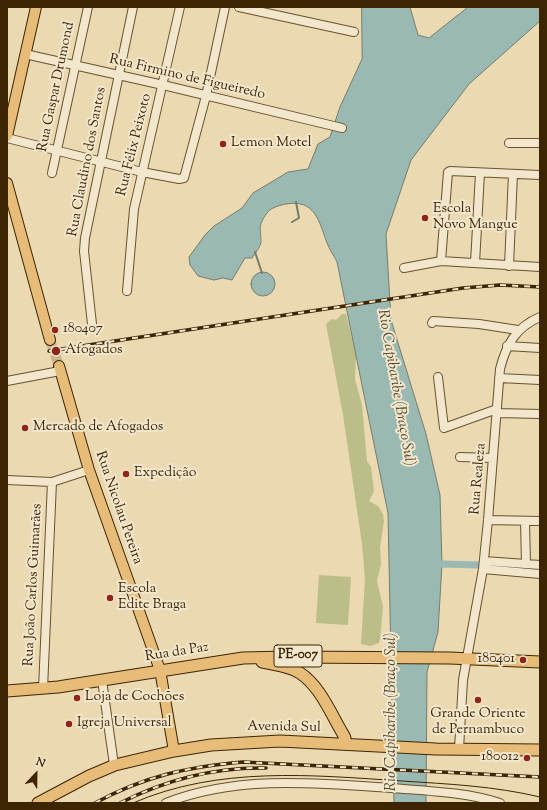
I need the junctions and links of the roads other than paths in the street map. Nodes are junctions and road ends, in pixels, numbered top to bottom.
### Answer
1 (36, 7) edge
2 (88, 7) edge
3 (133, 7) edge
4 (180, 7) edge
5 (225, 7) edge
6 (239, 7) edge
7 (354, 32) dead end
8 (25, 54) junction
9 (74, 65) junction
10 (119, 75) junction
11 (163, 85) junction
12 (206, 96) junction
13 (342, 128) dead end
14 (7, 137) edge
15 (508, 143) dead end
16 (540, 143) edge
17 (56, 150) junction
18 (100, 162) junction
19 (142, 172) junction
20 (480, 172) junction
21 (52, 173) dead end
22 (513, 174) junction
23 (540, 175) edge
24 (7, 183) edge
25 (441, 261) junction
26 (475, 263) junction
27 (509, 266) junction
28 (404, 268) dead end
29 (540, 268) edge
30 (127, 291) dead end
31 (539, 318) edge
32 (432, 323) dead end
33 (92, 324) dead end
34 (518, 330) junction
35 (50, 340) tunnel mouth
36 (507, 346) junction
37 (540, 348) edge
38 (60, 369) joint
39 (438, 377) dead end
40 (499, 378) junction
41 (540, 380) edge
42 (7, 382) edge
43 (497, 411) junction
44 (540, 414) edge
45 (460, 457) dead end
46 (493, 458) junction
47 (89, 470) junction
48 (7, 480) edge
49 (52, 482) junction
50 (488, 520) junction
51 (525, 521) junction
52 (540, 521) edge
53 (526, 564) junction
54 (483, 565) junction
55 (540, 565) edge
56 (540, 574) edge
57 (244, 658) junction
58 (468, 658) junction
59 (540, 662) edge
60 (160, 670) junction
61 (102, 680) junction
62 (42, 689) junction
63 (7, 691) edge
64 (342, 744) junction
65 (459, 748) junction
66 (540, 750) edge
67 (174, 751) junction
68 (114, 765) junction
69 (38, 803) edge
70 (166, 803) edge
71 (500, 803) edge

1 - 8 main road
2 - 9 street, Rua Gaspar Drumond
3 - 10 street, Rua Claudino dos Santos
4 - 11 street, Rua Félix Peixoto
5 - 12 street
6 - 7 street
8 - 9 street, Rua Firmino de Figueiredo
8 - 14 main road
9 - 10 street, Rua Firmino de Figueiredo
9 - 17 street, Rua Gaspar Drumond
10 - 11 street, Rua Firmino de Figueiredo
10 - 18 street, Rua Claudino dos Santos
11 - 12 street, Rua Firmino de Figueiredo
11 - 19 street, Rua Félix Peixoto
12 - 13 street, Rua Firmino de Figueiredo
12 - 19 street
14 - 17 street
15 - 16 street
17 - 18 street
17 - 21 street, Rua Gaspar Drumond
18 - 19 street
18 - 33 street, Rua Claudino dos Santos
19 - 30 street, Rua Félix Peixoto
20 - 22 street
20 - 25 street
20 - 26 street
22 - 23 street
22 - 27 street
24 - 35 main road
25 - 26 street
25 - 28 street
26 - 27 street
27 - 29 street
31 - 34 street, Rua Realeza
32 - 34 street
34 - 36 street, Rua Realeza
36 - 37 street
36 - 40 street, Rua Realeza
38 - 42 street
38 - 47 main road, Rua Nicolau Pereira
39 - 43 street
40 - 41 street
40 - 43 street, Rua Realeza
43 - 44 street
43 - 46 street, Rua Realeza
45 - 46 street
46 - 50 street, Rua Realeza
47 - 49 street
47 - 60 main road, Rua Nicolau Pereira
48 - 49 street
49 - 62 street, Rua João Carlos Guimarães
50 - 51 street
50 - 54 street, Rua Realeza
51 - 52 street
51 - 53 street
53 - 54 street
53 - 55 street
54 - 56 street
54 - 58 street, Rua Realeza
57 - 58 highway, Rua da Paz / PE-007
57 - 60 highway, Rua da Paz / PE-007
57 - 64 highway
58 - 59 highway, PE-007
58 - 65 street, Rua Realeza
60 - 61 highway, Rua da Paz / PE-007
60 - 67 main road, Rua Nicolau Pereira
61 - 62 highway, Rua da Paz / PE-007
61 - 68 street
62 - 63 highway, Rua da Paz / PE-007
64 - 65 highway, Avenida Sul
64 - 67 highway, Avenida Sul
65 - 66 highway, Avenida Sul
67 - 68 highway, Avenida Sul
68 - 69 highway, Avenida Sul
70 - 71 street

